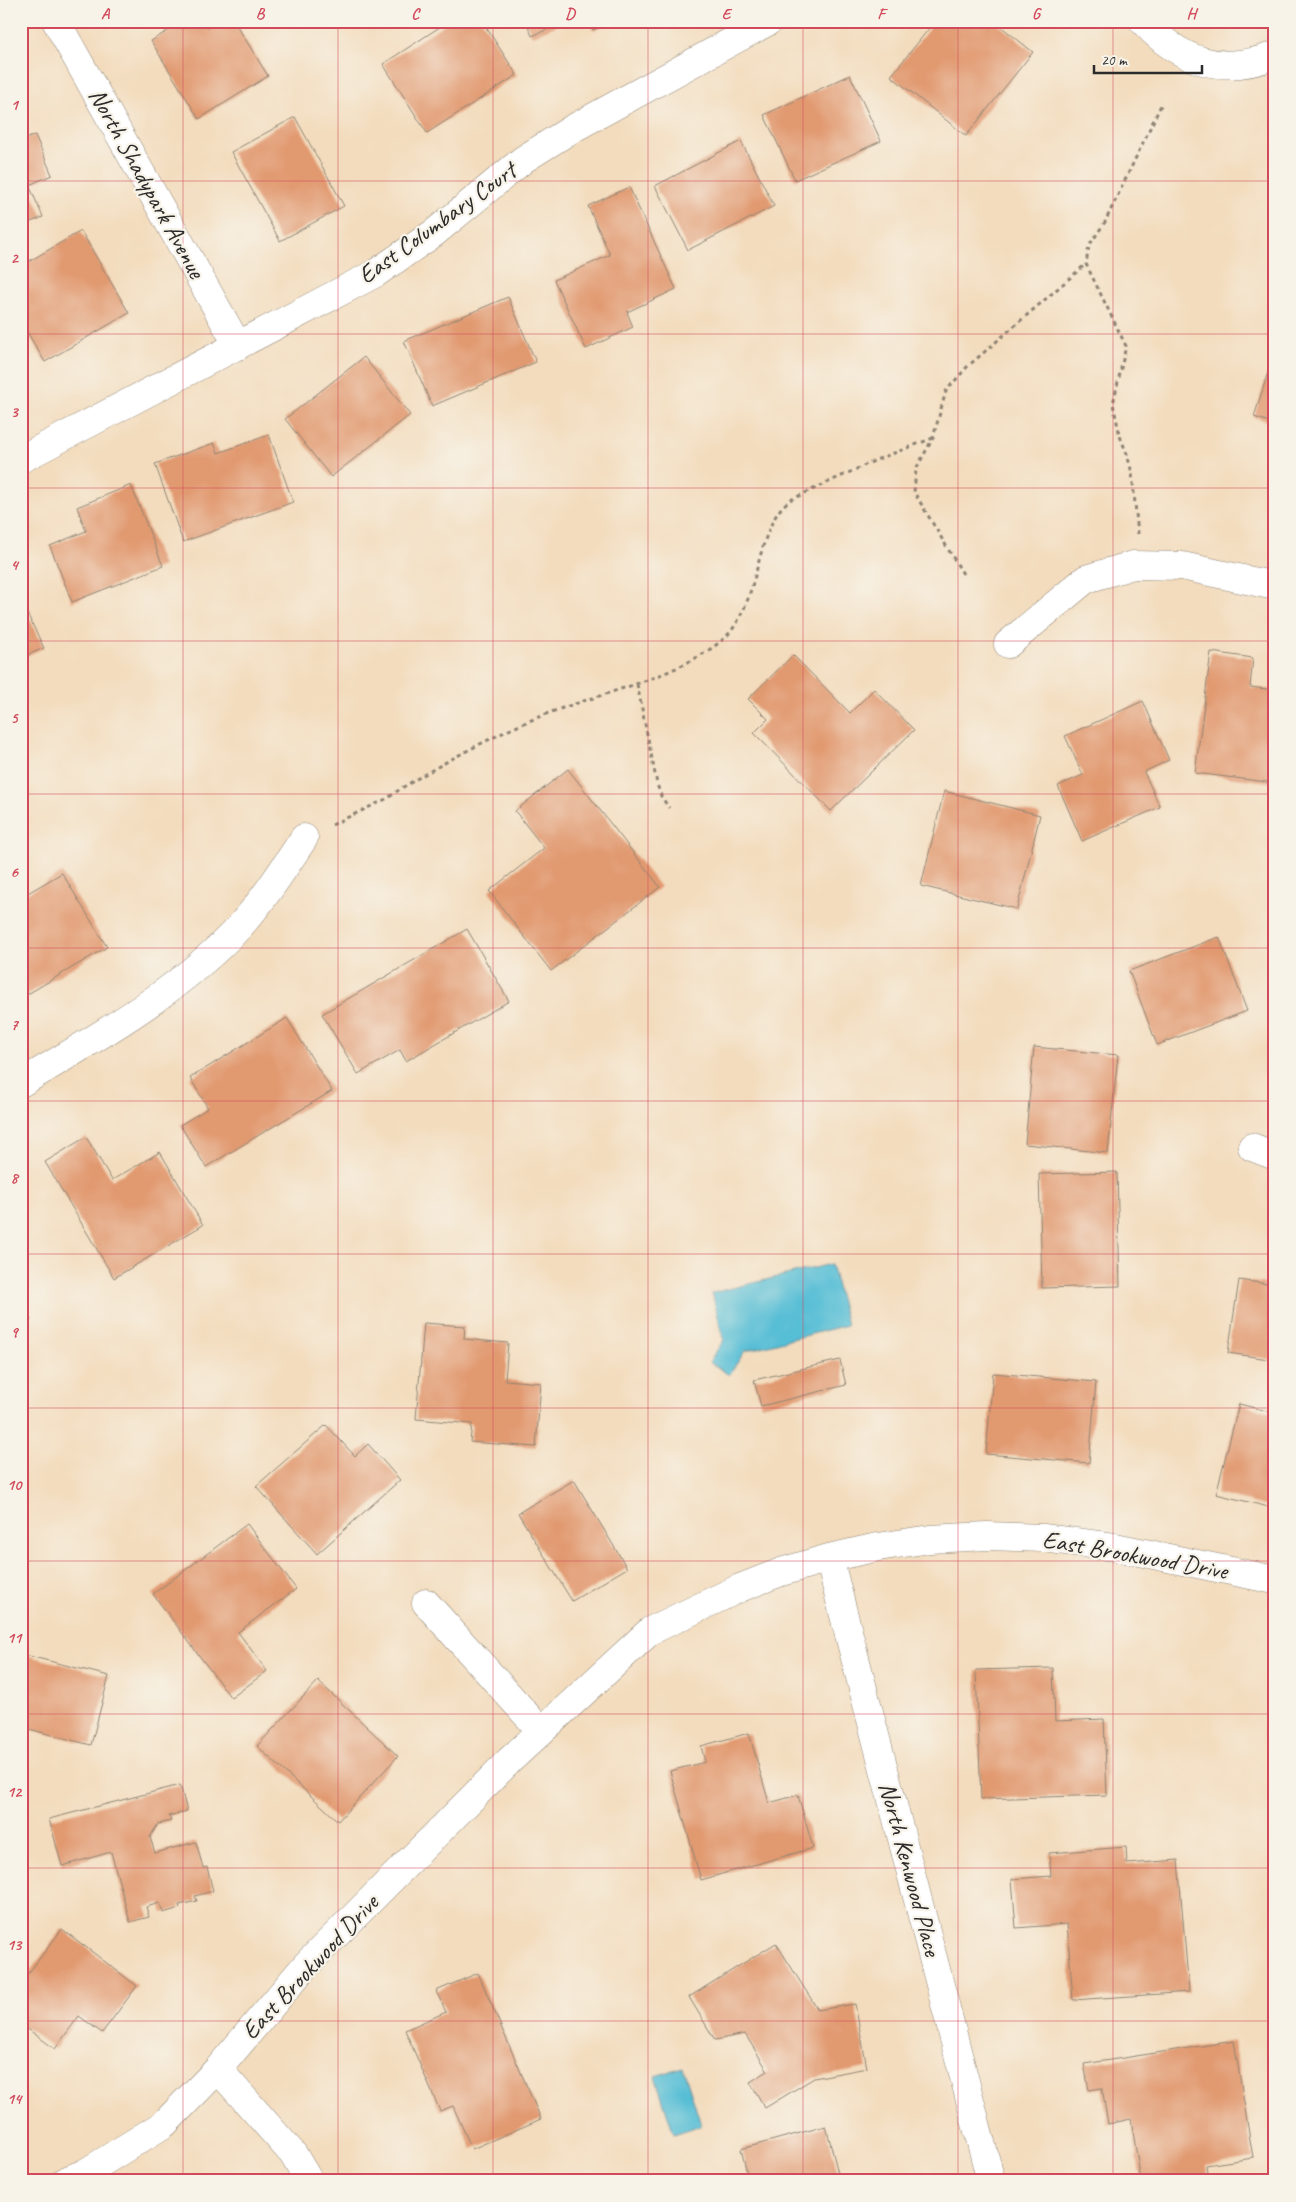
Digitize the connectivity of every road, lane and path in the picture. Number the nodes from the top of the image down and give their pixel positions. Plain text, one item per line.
1 (56, 21) edge
2 (769, 21) edge
3 (1143, 21) edge
4 (1275, 55) edge
5 (1162, 103) dead end
6 (1086, 264) junction
7 (238, 346) junction
8 (933, 438) junction
9 (21, 459) edge
10 (1138, 534) dead end
11 (963, 574) dead end
12 (1275, 586) edge
13 (1008, 644) dead end
14 (637, 684) junction
15 (669, 808) dead end
16 (304, 838) joint
17 (21, 1083) edge
18 (829, 1558) junction
19 (1275, 1580) edge
20 (426, 1603) dead end
21 (541, 1731) junction
22 (218, 2069) junction
23 (64, 2181) edge
24 (309, 2181) edge
25 (991, 2181) edge

1 - 7 street, North Shadypark Avenue
2 - 7 street, East Columbary Court
3 - 4 street
5 - 6 path
6 - 8 path
6 - 10 path
7 - 9 street, East Columbary Court
8 - 11 path
8 - 14 path
12 - 13 street
14 - 15 path
14 - 16 path
16 - 17 street
18 - 19 street, East Brookwood Drive
18 - 21 street, East Brookwood Drive
18 - 25 street, North Kenwood Place
20 - 21 street
21 - 22 street, East Brookwood Drive
22 - 23 street, East Brookwood Drive
22 - 24 street

